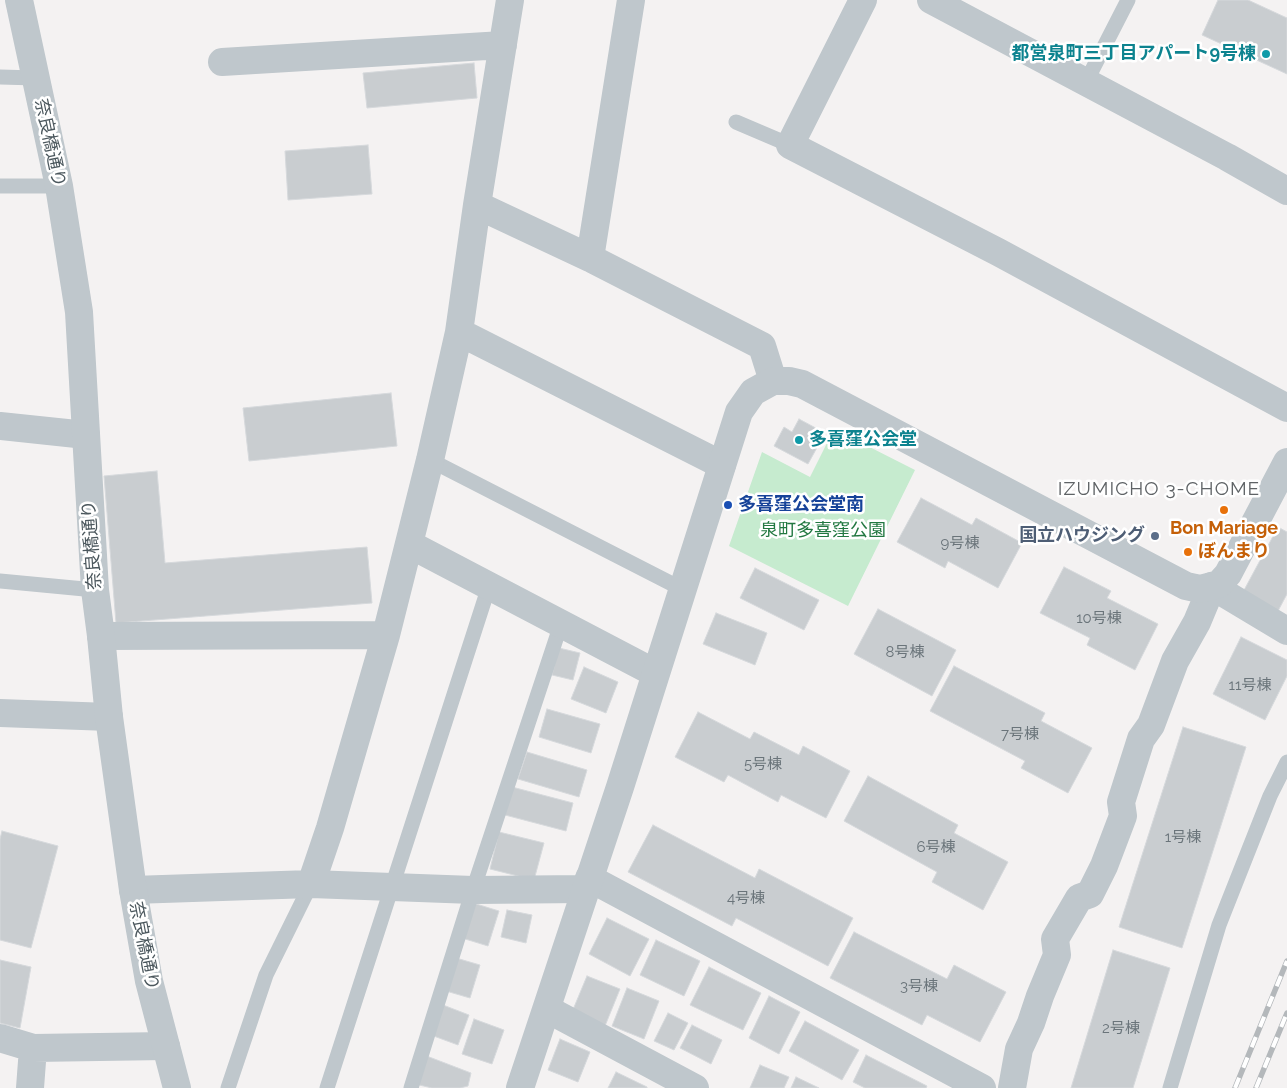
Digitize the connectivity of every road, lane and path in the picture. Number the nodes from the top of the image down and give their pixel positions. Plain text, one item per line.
1 (19, 0) edge
2 (510, 0) edge
3 (631, 0) edge
4 (863, 0) edge
5 (931, 0) edge
6 (1128, 0) edge
7 (503, 45) junction
8 (222, 62) dead end
9 (0, 77) edge
10 (36, 78) junction
11 (1086, 82) junction
12 (736, 122) dead end
13 (790, 145) junction
14 (0, 186) edge
15 (59, 186) junction
16 (1287, 191) edge
17 (477, 205) junction
18 (590, 258) junction
19 (459, 332) junction
20 (773, 382) junction
21 (1287, 408) edge
22 (0, 426) edge
23 (86, 435) junction
24 (430, 460) junction
25 (1287, 462) edge
26 (722, 465) junction
27 (409, 544) junction
28 (0, 581) edge
29 (489, 586) junction
30 (1212, 586) junction
31 (682, 589) junction
32 (95, 590) junction
33 (561, 624) junction
34 (1287, 631) edge
35 (386, 635) junction
36 (101, 636) junction
37 (656, 674) junction
38 (0, 713) edge
39 (109, 717) junction
40 (1287, 762) edge
41 (311, 884) junction
42 (587, 884) junction
43 (392, 888) junction
44 (134, 890) junction
45 (473, 890) junction
46 (547, 1009) junction
47 (0, 1038) edge
48 (166, 1046) junction
49 (33, 1048) junction
50 (30, 1088) edge
51 (178, 1088) edge
52 (228, 1088) edge
53 (327, 1088) edge
54 (411, 1088) edge
55 (520, 1088) edge
56 (695, 1088) edge
57 (982, 1088) edge
58 (1012, 1088) edge
59 (1170, 1088) edge

1 - 10 street, 奈良橋通り
2 - 7 street
3 - 18 street
4 - 13 street
5 - 11 street
6 - 11 lane
7 - 8 street
7 - 17 street
9 - 10 lane
10 - 15 street, 奈良橋通り
11 - 16 street
12 - 13 lane
13 - 21 street
14 - 15 lane
15 - 23 street, 奈良橋通り
17 - 18 street
17 - 19 street
18 - 20 street
19 - 24 street
19 - 26 street
20 - 26 street
20 - 30 street
22 - 23 street
23 - 32 street, 奈良橋通り
24 - 27 street
24 - 31 lane
25 - 30 street
26 - 31 street
27 - 29 street
27 - 35 street
28 - 32 lane
29 - 33 street
29 - 43 lane
30 - 34 street
30 - 58 street
31 - 37 street
32 - 36 street, 奈良橋通り
33 - 37 street
33 - 45 lane
35 - 36 street
35 - 41 street
36 - 39 street, 奈良橋通り
37 - 42 street
38 - 39 street
39 - 44 street, 奈良橋通り
40 - 59 lane
41 - 43 street
41 - 44 street
41 - 52 lane
42 - 45 street
42 - 46 street
42 - 57 street
43 - 45 street
43 - 53 lane
44 - 48 street, 奈良橋通り
45 - 54 lane
46 - 55 street
46 - 56 street
47 - 49 street
48 - 49 street
48 - 51 street, 奈良橋通り
49 - 50 street

